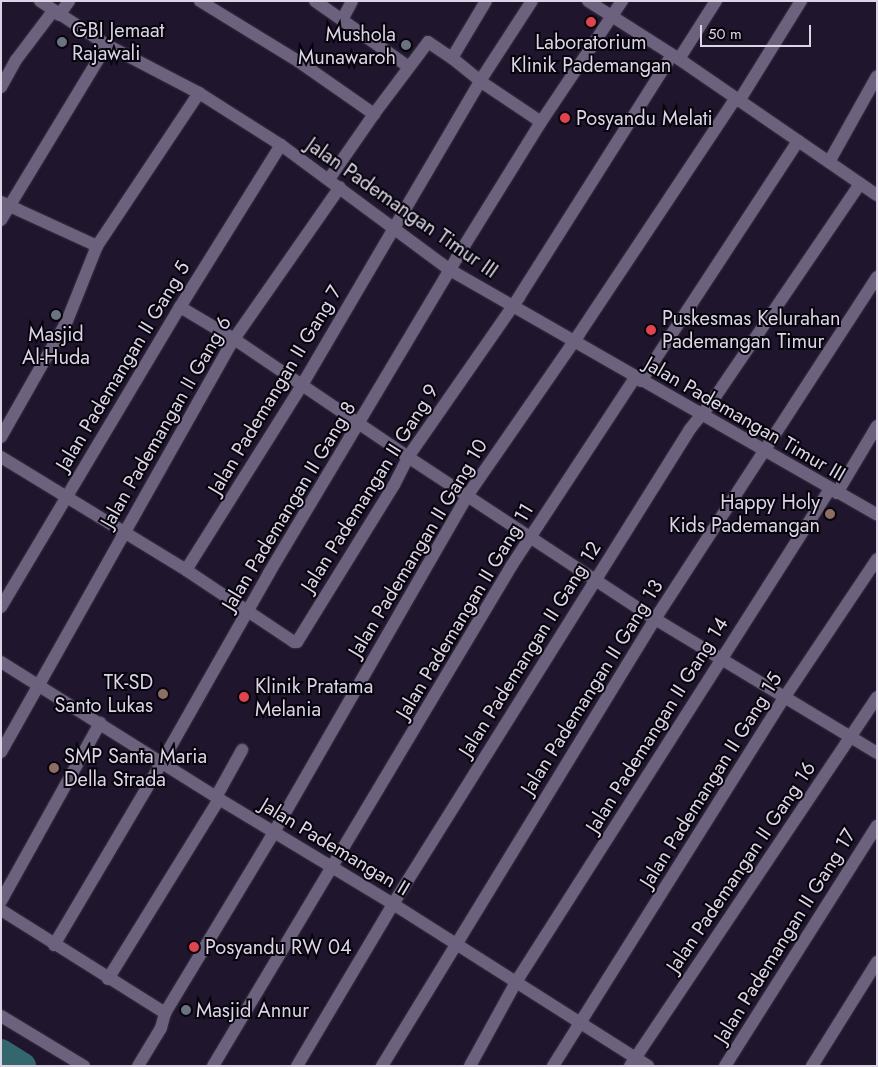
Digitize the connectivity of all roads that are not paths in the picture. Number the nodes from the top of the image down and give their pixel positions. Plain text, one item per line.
1 (40, 1) edge
2 (69, 1) edge
3 (200, 1) edge
4 (315, 1) edge
5 (352, 1) edge
6 (486, 1) edge
7 (532, 1) edge
8 (588, 1) edge
9 (622, 1) edge
10 (716, 1) edge
11 (802, 1) edge
12 (56, 13) junction
13 (611, 16) junction
14 (342, 20) junction
15 (108, 45) junction
16 (675, 57) junction
17 (452, 58) junction
18 (409, 67) junction
19 (877, 76) edge
20 (480, 82) junction
21 (1, 87) edge
22 (199, 93) junction
23 (737, 100) junction
24 (374, 114) junction
25 (541, 122) junction
26 (798, 142) junction
27 (281, 145) junction
28 (829, 162) junction
29 (329, 179) junction
30 (860, 184) junction
31 (340, 187) junction
32 (877, 195) edge
33 (6, 204) edge
34 (1, 220) edge
35 (394, 228) junction
36 (97, 246) junction
37 (450, 270) junction
38 (877, 277) edge
39 (180, 307) junction
40 (511, 307) junction
41 (234, 339) junction
42 (573, 343) junction
43 (638, 380) junction
44 (302, 385) junction
45 (702, 416) junction
46 (359, 423) junction
47 (877, 426) edge
48 (1, 437) edge
49 (764, 451) junction
50 (408, 457) junction
51 (3, 463) edge
52 (833, 491) junction
53 (467, 496) junction
54 (66, 498) junction
55 (877, 515) edge
56 (124, 533) junction
57 (530, 537) junction
58 (877, 559) edge
59 (186, 570) junction
60 (595, 579) junction
61 (1, 607) edge
62 (248, 610) junction
63 (656, 619) junction
64 (721, 660) junction
65 (1, 662) edge
66 (38, 685) junction
67 (877, 697) edge
68 (784, 698) junction
69 (100, 723) junction
70 (850, 738) junction
71 (242, 750) dead end
72 (1, 752) edge
73 (877, 753) edge
74 (162, 762) junction
75 (218, 798) junction
76 (877, 826) edge
77 (274, 831) junction
78 (333, 867) junction
79 (1, 901) edge
80 (393, 904) junction
81 (1, 910) edge
82 (455, 944) junction
83 (54, 945) junction
84 (877, 962) edge
85 (108, 979) junction
86 (516, 982) junction
87 (165, 1013) junction
88 (1, 1016) edge
89 (579, 1022) junction
90 (636, 1058) edge
91 (84, 1066) edge
92 (138, 1066) edge
93 (213, 1066) edge
94 (297, 1066) edge
95 (382, 1066) edge
96 (470, 1066) edge
97 (553, 1066) edge
98 (648, 1066) edge
99 (724, 1066) edge
100 (812, 1066) edge

1 - 12 street, Jalan Pademangan Timur III
2 - 12 street
3 - 24 street
4 - 14 street
5 - 14 street
6 - 17 street
7 - 20 street, Jalan Pademangan II Gang 7
8 - 13 street
9 - 13 street, Jalan Pademangan II Gang 8
10 - 16 street, Jalan Pademangan II Gang 9
11 - 23 street, Jalan Pademangan II Gang 10
12 - 15 street, Jalan Pademangan Timur III
12 - 21 street
13 - 16 street
13 - 25 street, Jalan Pademangan II Gang 8
14 - 18 street
15 - 22 street, Jalan Pademangan Timur III
15 - 33 street
16 - 23 street
16 - 40 street, Jalan Pademangan II Gang 9
17 - 18 street
17 - 20 street
18 - 24 street
19 - 28 street
20 - 25 street
20 - 35 street, Jalan Pademangan II Gang 7
22 - 27 street, Jalan Pademangan Timur III
22 - 36 street
23 - 26 street
23 - 42 street, Jalan Pademangan II Gang 10
24 - 29 street
25 - 37 street, Jalan Pademangan II Gang 8
26 - 28 street
26 - 43 street, Jalan Pademangan II Gang 11
27 - 29 street, Jalan Pademangan Timur III
27 - 39 street, Jalan Pademangan II Gang 5
28 - 30 street
29 - 31 street, Jalan Pademangan Timur III
30 - 32 street
30 - 45 street, Jalan Pademangan II Gang 12
31 - 35 street, Jalan Pademangan Timur III
31 - 41 street, Jalan Pademangan II Gang 6
33 - 34 street
33 - 36 street
35 - 37 street, Jalan Pademangan Timur III
35 - 44 street, Jalan Pademangan II Gang 7
36 - 48 street
37 - 40 street, Jalan Pademangan Timur III
37 - 46 street, Jalan Pademangan II Gang 8
38 - 49 street, Jalan Pademangan II Gang 13
39 - 41 street
39 - 54 street, Jalan Pademangan II Gang 5
40 - 42 street, Jalan Pademangan Timur III
40 - 50 street, Jalan Pademangan II Gang 9
41 - 44 street
41 - 56 street, Jalan Pademangan II Gang 6
42 - 43 street, Jalan Pademangan Timur III
42 - 53 street, Jalan Pademangan II Gang 10
43 - 45 street, Jalan Pademangan Timur III
43 - 57 street, Jalan Pademangan II Gang 11
44 - 46 street
44 - 59 street, Jalan Pademangan II Gang 7
45 - 49 street, Jalan Pademangan Timur III
45 - 60 street, Jalan Pademangan II Gang 12
46 - 50 street
46 - 62 street, Jalan Pademangan II Gang 8
47 - 52 street, Jalan Pademangan II Gang 14
49 - 52 street, Jalan Pademangan Timur III
49 - 63 street, Jalan Pademangan II Gang 13
50 - 53 street
50 - 62 street, Jalan Pademangan II Gang 9
51 - 54 street
52 - 55 street, Jalan Pademangan Timur III
52 - 64 street, Jalan Pademangan II Gang 14
53 - 57 street
53 - 77 street, Jalan Pademangan II Gang 10
54 - 56 street
54 - 61 street, Jalan Pademangan II Gang 5
56 - 59 street
56 - 66 street, Jalan Pademangan II Gang 6
57 - 60 street
57 - 78 street, Jalan Pademangan II Gang 11
58 - 68 street, Jalan Pademangan II Gang 15
59 - 62 street
60 - 63 street
60 - 80 street, Jalan Pademangan II Gang 12
62 - 74 street, Jalan Pademangan II Gang 8
63 - 64 street
63 - 82 street, Jalan Pademangan II Gang 13
64 - 68 street
64 - 86 street, Jalan Pademangan II Gang 14
65 - 66 street, Jalan Pademangan II
66 - 69 street, Jalan Pademangan II
66 - 72 street, Jalan Pademangan II Gang 6
67 - 70 street, Jalan Pademangan II Gang 16
68 - 70 street
68 - 89 street, Jalan Pademangan II Gang 15
69 - 74 street, Jalan Pademangan II
69 - 79 street
70 - 73 street
70 - 90 street, Jalan Pademangan II Gang 16
71 - 75 street
74 - 75 street, Jalan Pademangan II
74 - 83 street, Jalan Pademangan II Gang 8
75 - 77 street, Jalan Pademangan II
75 - 85 street
76 - 99 street, Jalan Pademangan II Gang 17
77 - 78 street, Jalan Pademangan II
77 - 87 street, Jalan Pademangan II Gang 10
78 - 80 street, Jalan Pademangan II
78 - 93 street, Jalan Pademangan II Gang 11
80 - 82 street, Jalan Pademangan II
80 - 94 street, Jalan Pademangan II Gang 12
81 - 83 street
82 - 86 street, Jalan Pademangan II
82 - 95 street, Jalan Pademangan II Gang 13
83 - 85 street
84 - 100 street
85 - 87 street
86 - 89 street, Jalan Pademangan II
86 - 96 street, Jalan Pademangan II Gang 14
87 - 92 street, Jalan Pademangan II Gang 10
88 - 91 street
89 - 90 street, Jalan Pademangan II
89 - 97 street, Jalan Pademangan II Gang 15
90 - 98 street, Jalan Pademangan II

